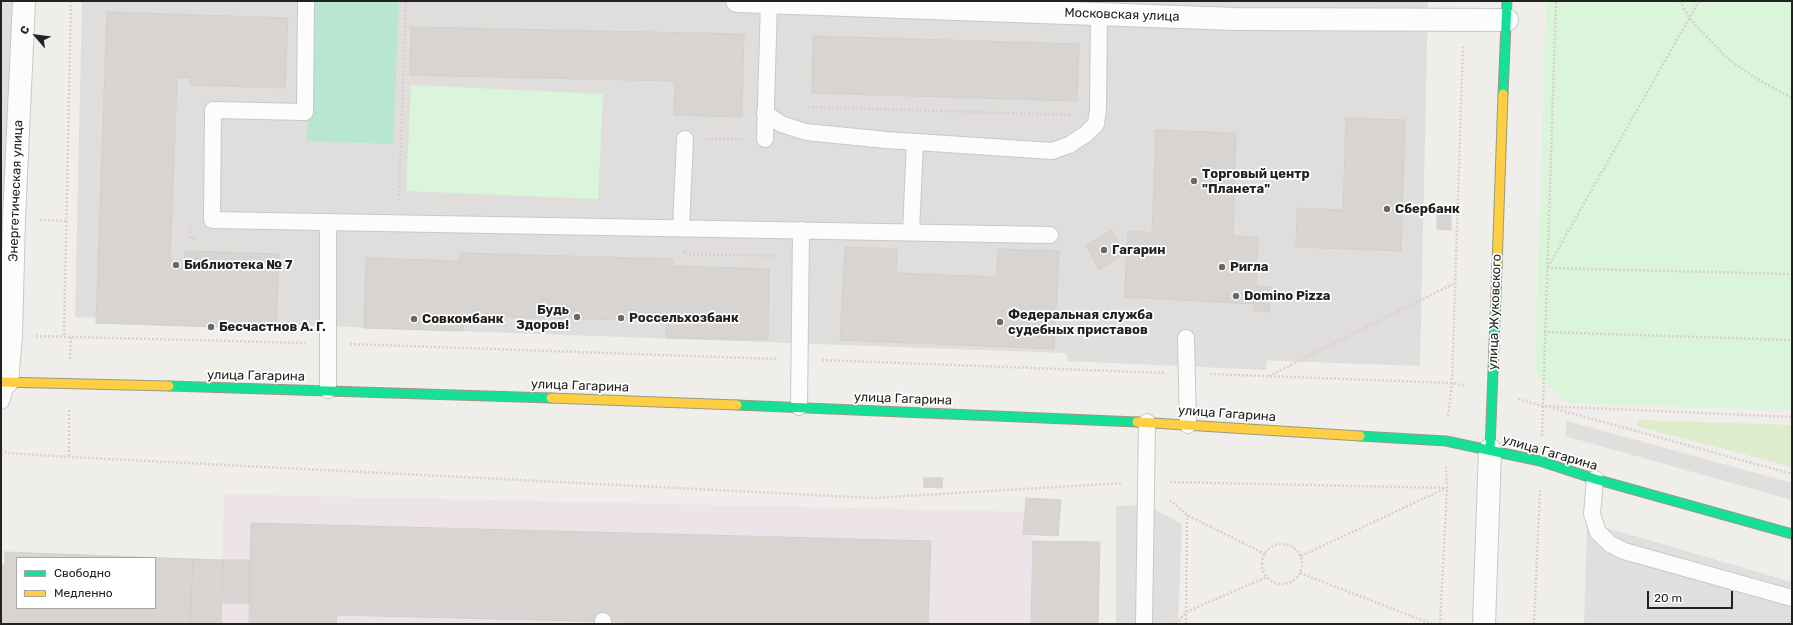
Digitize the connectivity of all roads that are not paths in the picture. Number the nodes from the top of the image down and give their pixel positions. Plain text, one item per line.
1 (24, 1) edge
2 (306, 1) edge
3 (737, 1) edge
4 (770, 2) junction
5 (813, 2) edge
6 (1507, 10) edge
7 (1099, 14) junction
8 (765, 113) junction
9 (685, 139) road end
10 (764, 139) road end
11 (915, 142) junction
12 (328, 222) junction
13 (681, 228) junction
14 (801, 230) junction
15 (911, 232) junction
16 (1050, 235) dead end
17 (1186, 338) dead end
18 (3, 388) edge
19 (328, 390) junction
20 (799, 407) junction
21 (1147, 422) junction
22 (1188, 425) junction
23 (1490, 450) junction
24 (1595, 479) junction
25 (1792, 534) edge
26 (1792, 598) edge
27 (1144, 624) edge
28 (1484, 624) edge

1 - 18 street, Энергетическая улица
2 - 12 lane
3 - 4 street, Московская улица
4 - 5 street, Московская улица
4 - 8 lane
5 - 7 street, Московская улица
6 - 7 street, Московская улица
6 - 23 main road, улица Жуковского
7 - 11 lane
8 - 10 lane
8 - 11 lane
9 - 13 lane
11 - 15 lane
12 - 13 lane
12 - 19 lane
13 - 14 lane
14 - 15 lane
14 - 20 lane
15 - 16 lane
17 - 22 lane
18 - 19 main road, улица Гагарина
19 - 20 main road, улица Гагарина
20 - 21 main road, улица Гагарина
21 - 22 main road, улица Гагарина
21 - 27 lane
22 - 23 main road, улица Гагарина
23 - 24 main road, улица Гагарина
23 - 28 street, улица Жуковского
24 - 25 main road, улица Гагарина
24 - 26 lane

